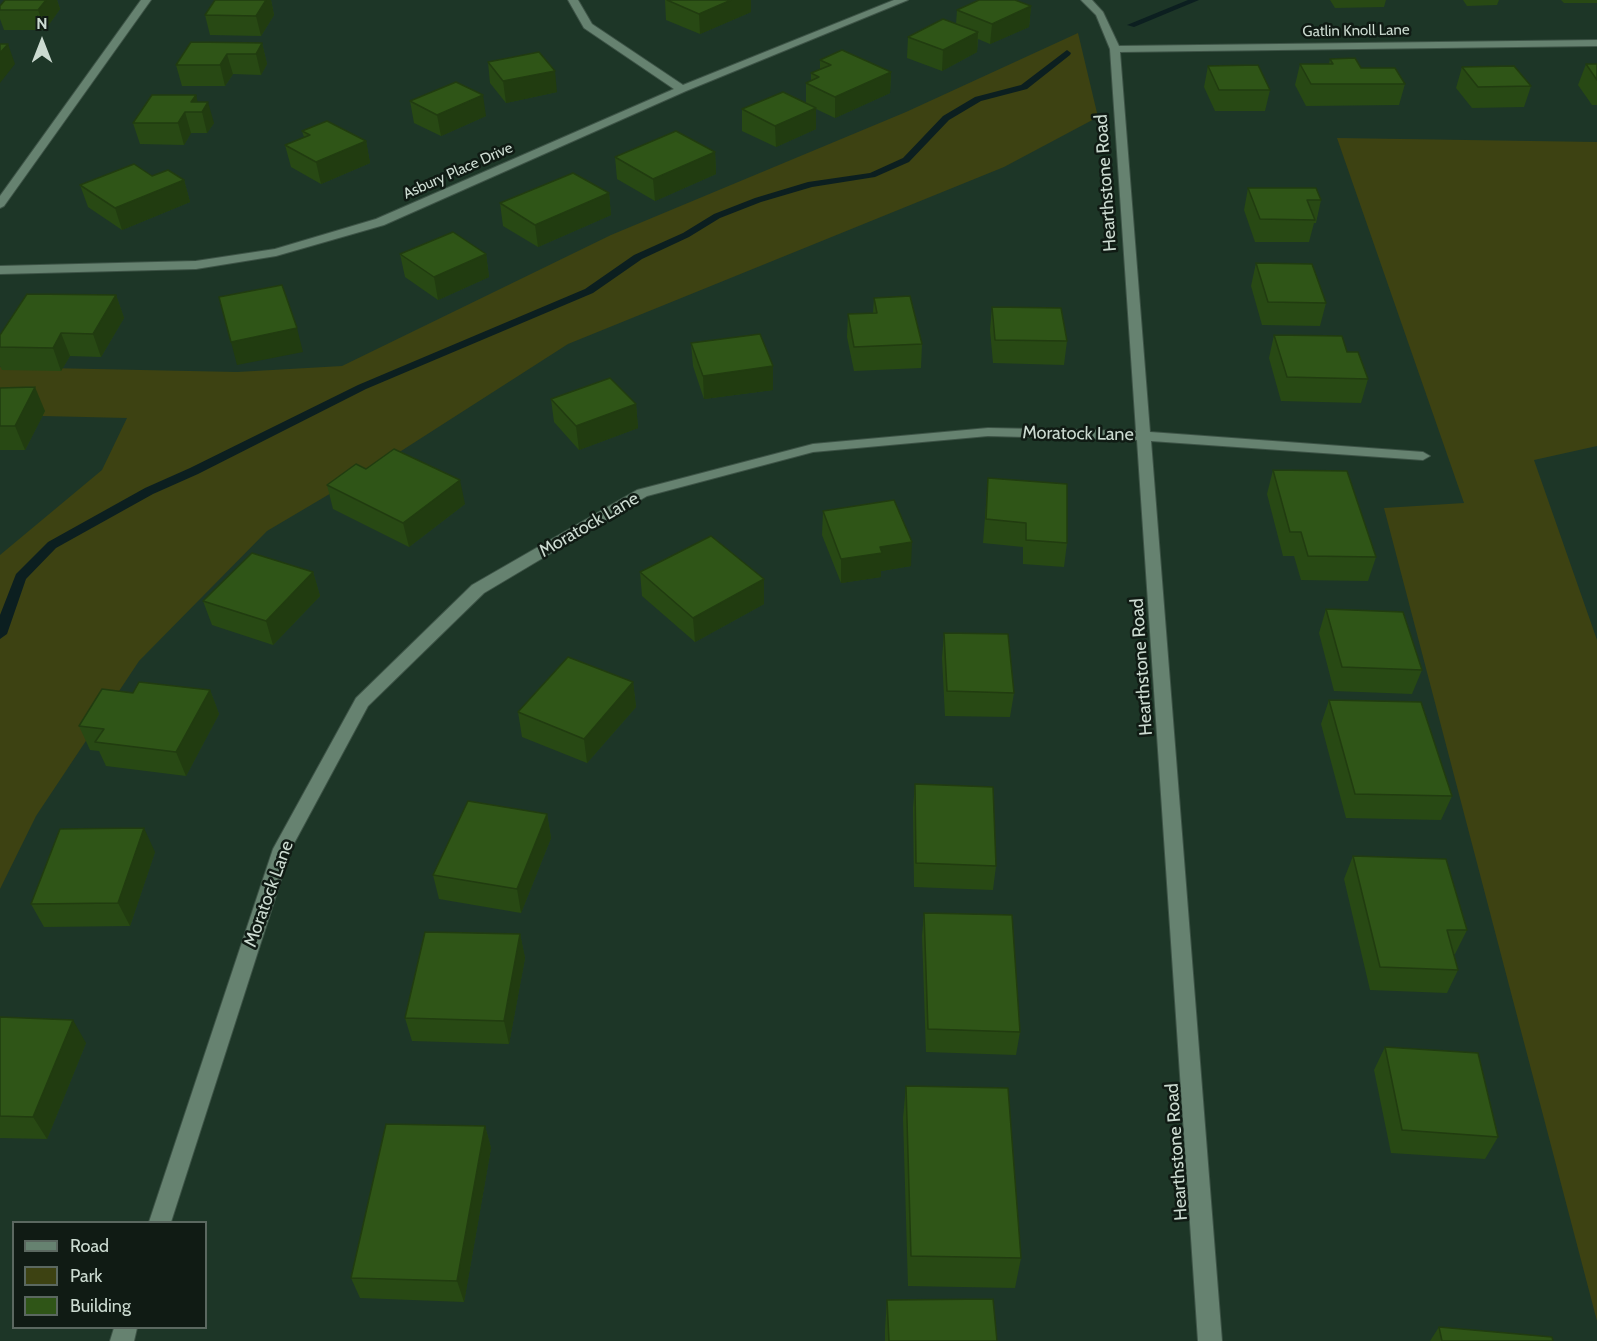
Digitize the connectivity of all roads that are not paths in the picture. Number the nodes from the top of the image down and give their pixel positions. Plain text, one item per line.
1 (146, 0) edge
2 (573, 0) edge
3 (903, 0) edge
4 (1086, 0) edge
5 (1597, 44) edge
6 (1115, 49) junction
7 (682, 89) junction
8 (0, 204) edge
9 (0, 270) edge
10 (1145, 436) junction
11 (1423, 456) dead end
12 (160, 1221) edge
13 (1210, 1341) edge

1 - 8 street
2 - 7 street
3 - 7 street, Asbury Place Drive
4 - 6 street, Hearthstone Road
5 - 6 street, Gatlin Knoll Lane
6 - 10 street, Hearthstone Road
7 - 9 street, Asbury Place Drive
10 - 11 street, Moratock Lane
10 - 12 street, Moratock Lane
10 - 13 street, Hearthstone Road

